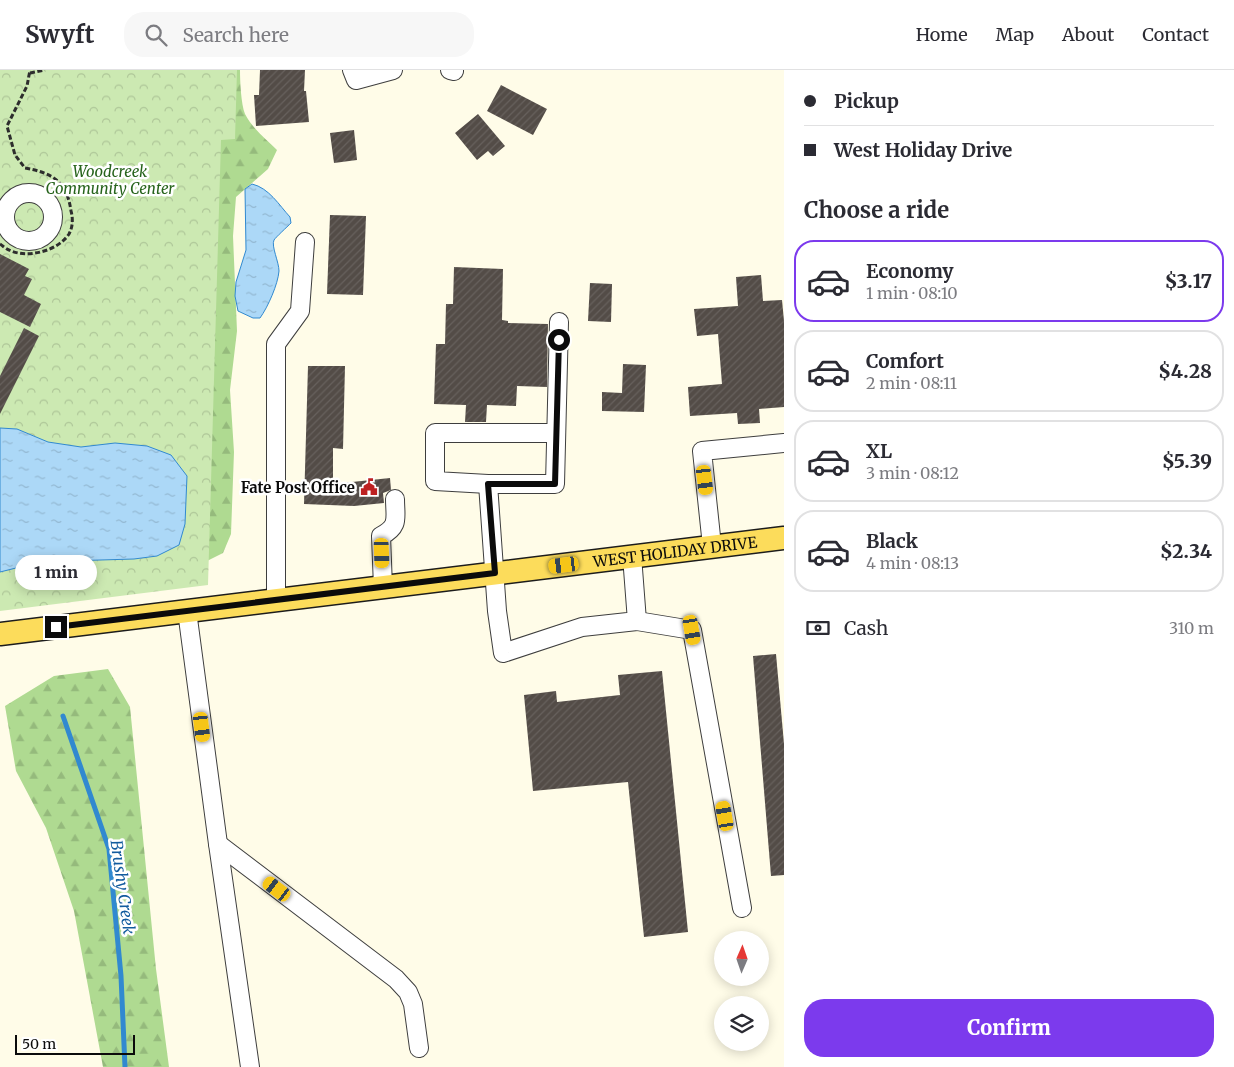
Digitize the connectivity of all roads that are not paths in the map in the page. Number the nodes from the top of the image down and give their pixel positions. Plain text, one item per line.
1 (352, 70) edge
2 (393, 70) edge
3 (305, 242) dead end
4 (559, 322) dead end
5 (556, 434) junction
6 (784, 443) edge
7 (488, 484) junction
8 (395, 499) dead end
9 (784, 538) edge
10 (712, 546) junction
11 (632, 556) junction
12 (495, 573) junction
13 (383, 587) junction
14 (276, 600) junction
15 (188, 611) junction
16 (637, 621) junction
17 (0, 634) edge
18 (218, 844) junction
19 (742, 908) dead end
20 (419, 1048) dead end
21 (250, 1067) edge

1 - 2 street
3 - 14 street
4 - 5 street
5 - 7 street
5 - 7 street
6 - 10 street
7 - 12 street
8 - 13 street
9 - 10 main road, WEST HOLIDAY DRIVE
10 - 11 main road, WEST HOLIDAY DRIVE
11 - 12 main road, WEST HOLIDAY DRIVE
11 - 16 street
12 - 13 main road, WEST HOLIDAY DRIVE
12 - 16 street
13 - 14 main road, WEST HOLIDAY DRIVE
14 - 15 main road, WEST HOLIDAY DRIVE
15 - 17 main road, WEST HOLIDAY DRIVE
15 - 18 street
16 - 19 street
18 - 20 street
18 - 21 street

